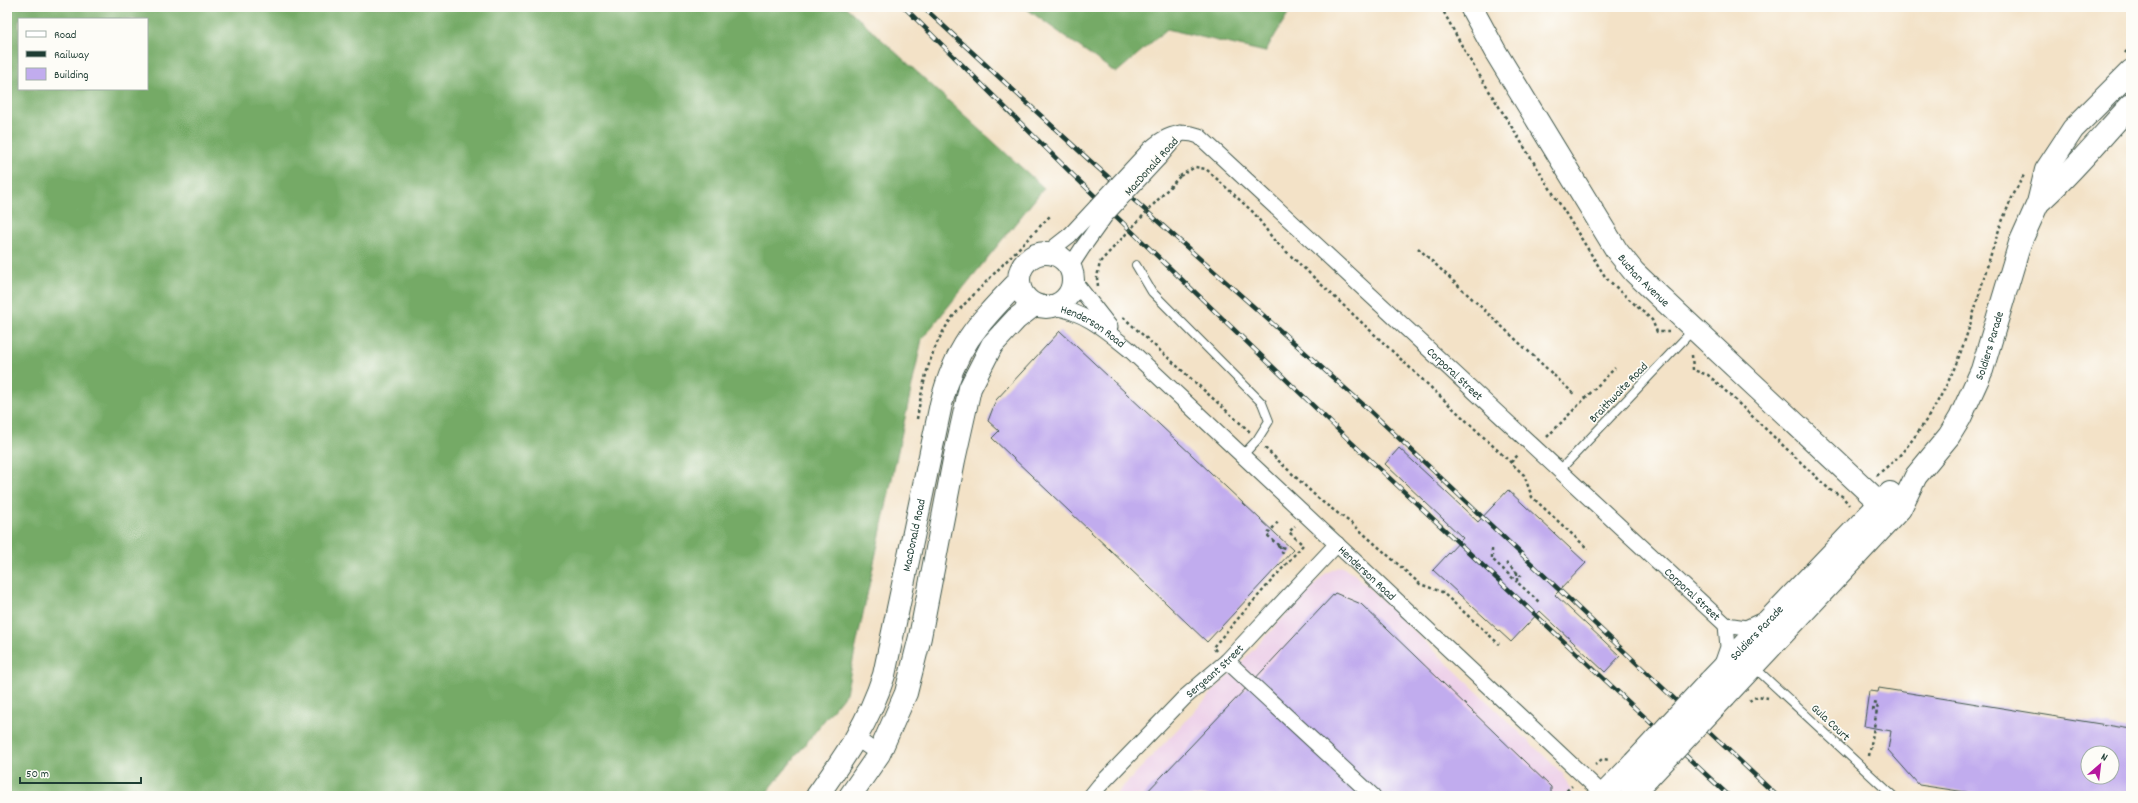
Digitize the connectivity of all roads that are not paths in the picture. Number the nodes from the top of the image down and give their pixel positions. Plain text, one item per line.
1 (1471, 7) edge
2 (2131, 71) edge
3 (2131, 105) edge
4 (1180, 133) joint
5 (1155, 154) junction
6 (2038, 203) junction
7 (1047, 253) junction
8 (1136, 265) dead end
9 (1072, 274) junction
10 (1019, 280) junction
11 (1044, 306) junction
12 (1694, 328) junction
13 (1130, 350) junction
14 (1242, 456) junction
15 (1559, 471) junction
16 (1916, 476) junction
17 (1879, 502) junction
18 (1336, 544) junction
19 (1771, 617) junction
20 (1726, 625) junction
21 (1227, 661) junction
22 (1753, 666) junction
23 (1718, 682) junction
24 (857, 739) junction
25 (879, 754) junction
26 (1641, 770) junction
27 (1603, 795) edge
28 (817, 796) edge
29 (850, 796) edge
30 (1091, 796) edge
31 (1374, 796) edge
32 (1631, 796) edge
33 (1893, 796) edge

1 - 12 street, Buchan Avenue
2 - 6 street, Soldiers Parade
3 - 6 street, Soldiers Parade
4 - 5 street, MacDonald Road
4 - 15 street, Corporal Street
5 - 7 street, MacDonald Road, bridge
5 - 9 street, MacDonald Road, bridge
6 - 16 street, Soldiers Parade
7 - 9 street
7 - 10 street
8 - 14 lane
9 - 11 street
9 - 13 street, Henderson Road
10 - 11 street
10 - 24 street, MacDonald Road
11 - 13 street, Henderson Road
11 - 25 street, MacDonald Road
12 - 15 lane, Braithwaite Road
12 - 17 street, Buchan Avenue
13 - 14 street, Henderson Road
14 - 18 street, Henderson Road
15 - 20 street, Corporal Street
16 - 17 street, Soldiers Parade
16 - 22 street, Soldiers Parade
17 - 19 street, Soldiers Parade
18 - 21 street, Sergeant Street
18 - 27 street, Henderson Road
19 - 20 street, Corporal Street
19 - 23 street, Soldiers Parade
20 - 23 street, Corporal Street
21 - 30 street, Sergeant Street
21 - 31 street
22 - 23 street, Soldiers Parade
22 - 33 lane, Gula Court
23 - 26 street, Soldiers Parade, bridge
24 - 25 street
24 - 28 street, MacDonald Road
25 - 29 street, MacDonald Road
26 - 27 street, Soldiers Parade
26 - 32 street, Soldiers Parade

